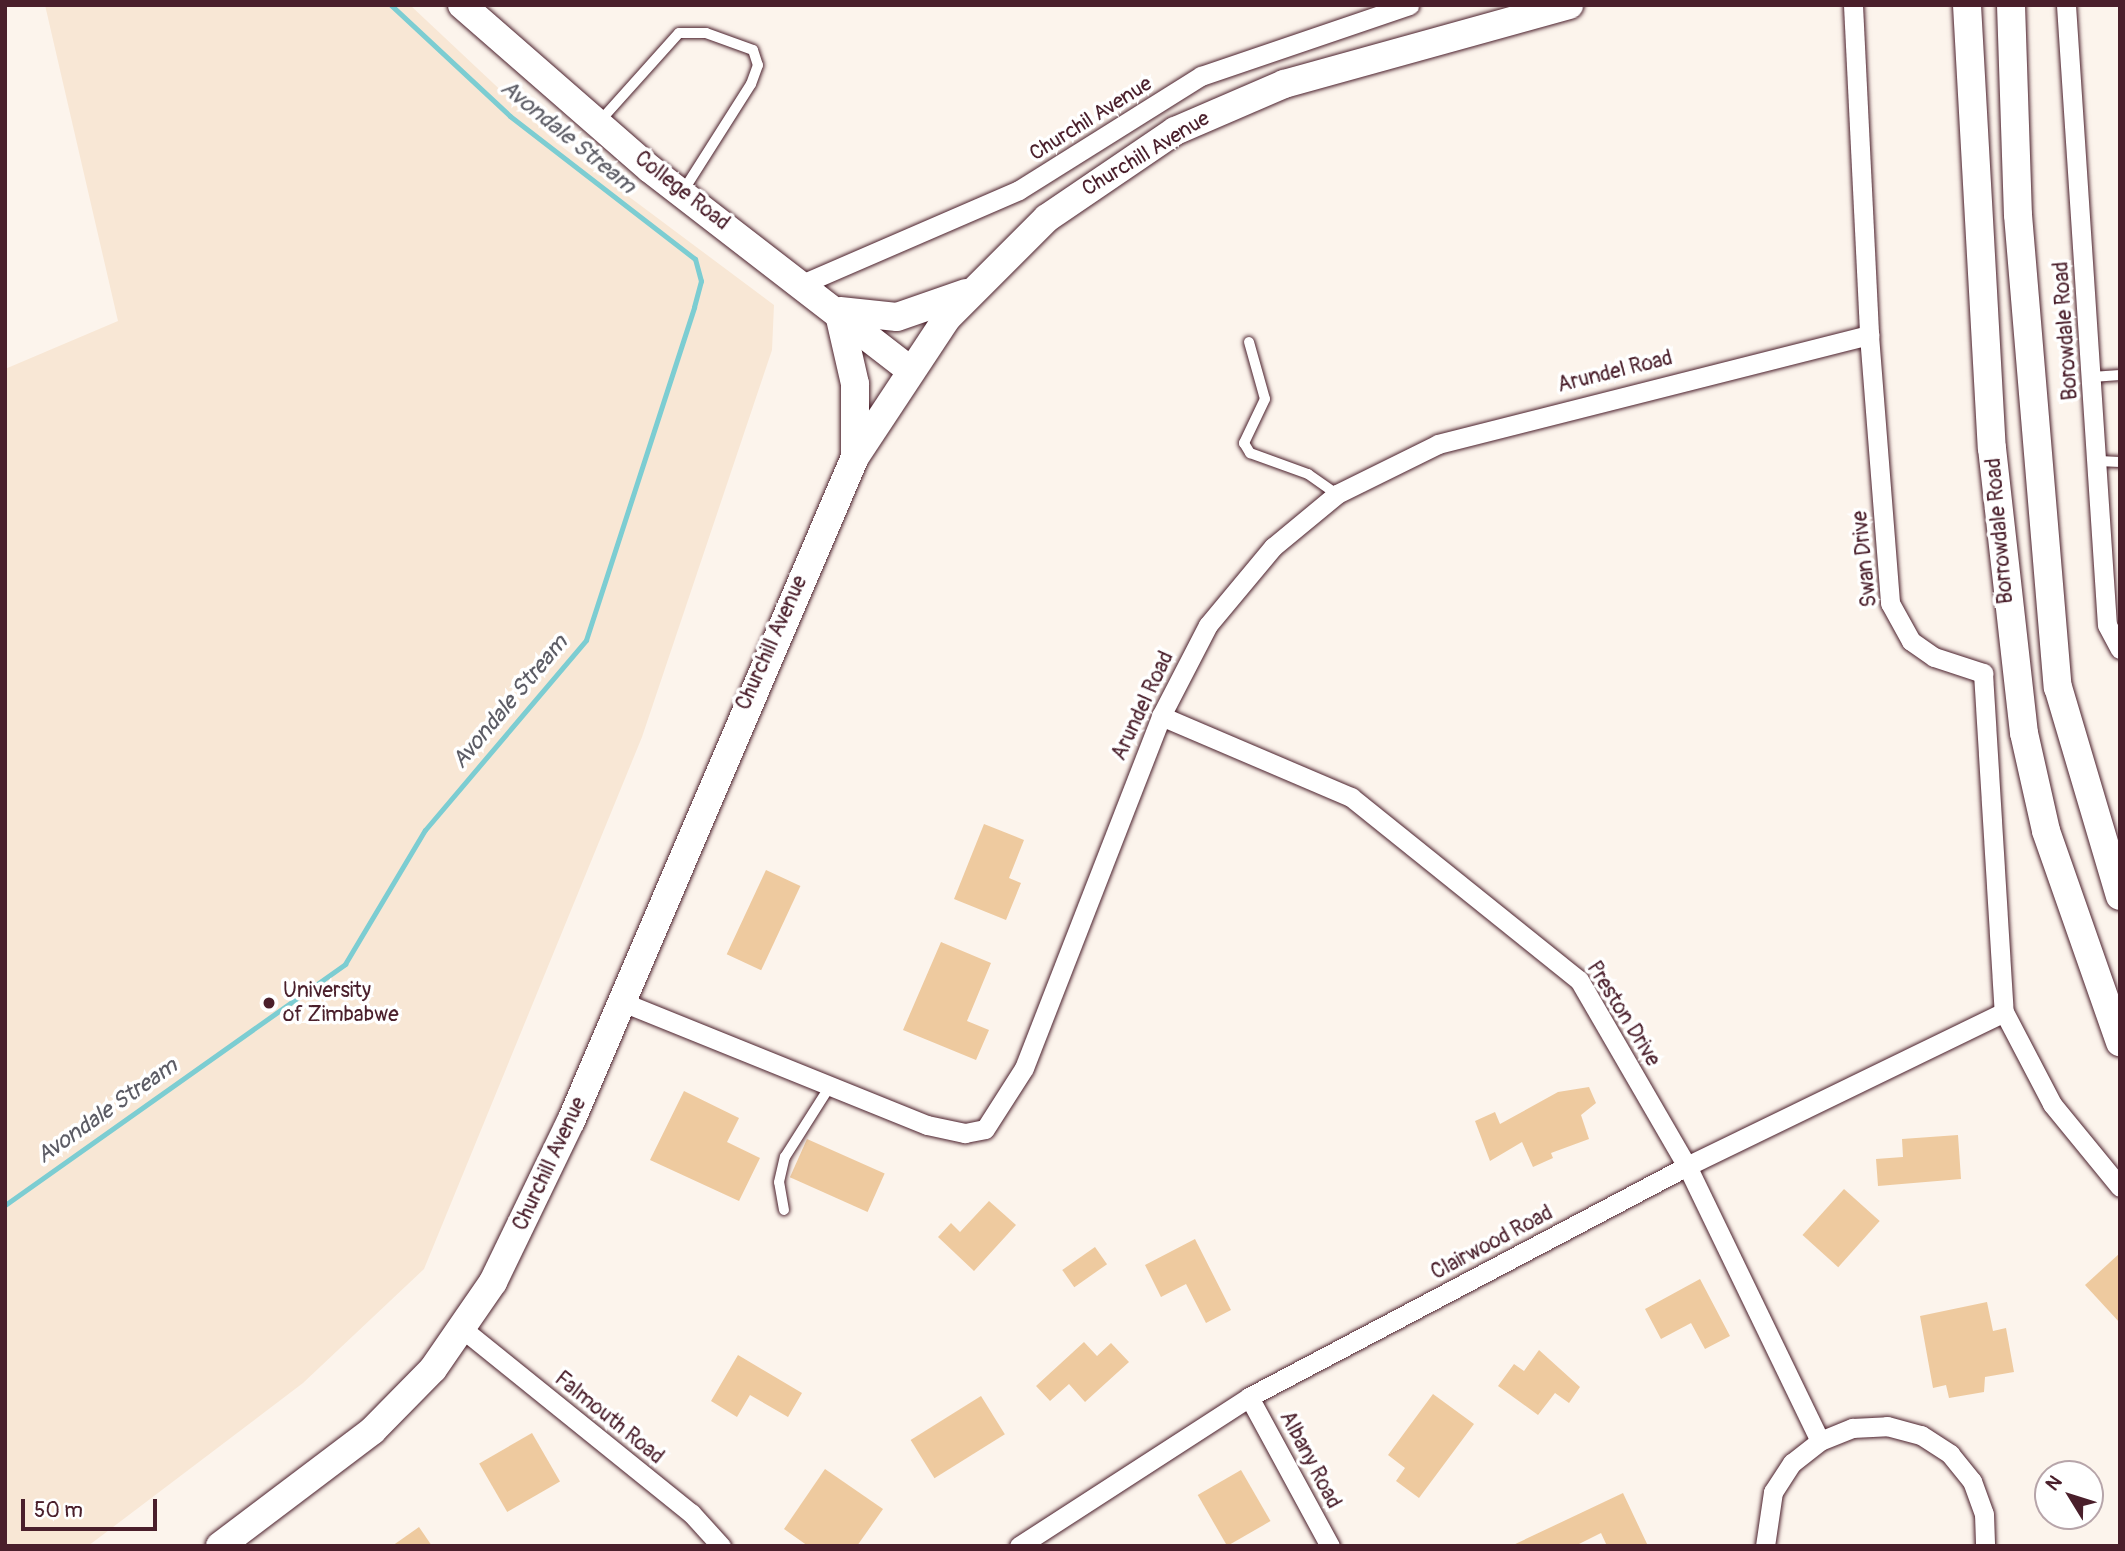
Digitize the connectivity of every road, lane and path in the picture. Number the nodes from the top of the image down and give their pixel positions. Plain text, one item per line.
1 (462, 5) edge
2 (1409, 5) edge
3 (1568, 5) edge
4 (1853, 5) edge
5 (1967, 5) edge
6 (2011, 5) edge
7 (2066, 5) edge
8 (598, 124) junction
9 (682, 193) junction
10 (802, 284) junction
11 (975, 290) junction
12 (836, 312) junction
13 (1868, 335) junction
14 (1249, 342) dead end
15 (909, 369) junction
16 (2120, 375) edge
17 (2092, 377) junction
18 (855, 457) junction
19 (2099, 461) junction
20 (2120, 462) edge
21 (1336, 495) junction
22 (2120, 649) edge
23 (1161, 716) junction
24 (2120, 896) edge
25 (620, 1001) junction
26 (2004, 1012) junction
27 (2120, 1042) edge
28 (831, 1085) junction
29 (1686, 1166) junction
30 (2120, 1186) edge
31 (784, 1210) dead end
32 (464, 1330) junction
33 (1249, 1397) junction
34 (1820, 1441) junction
35 (219, 1546) edge
36 (721, 1546) edge
37 (1020, 1546) edge
38 (1330, 1546) edge
39 (1765, 1546) edge
40 (1985, 1546) edge

1 - 8 main road, College Road
2 - 10 street, Churchil Avenue
3 - 11 main road, Churchill Avenue
4 - 13 street, Swan Drive
5 - 27 main road, Borrowdale Road
6 - 24 main road, Borrowdale Road
7 - 17 street, Borowdale Road
8 - 9 main road, College Road
8 - 9 lane
9 - 10 main road, College Road
10 - 12 main road, College Road
11 - 12 main road
11 - 15 main road, Churchill Avenue
12 - 15 main road, College Road
12 - 18 main road
13 - 21 street, Arundel Road
13 - 26 street, Swan Drive
14 - 21 lane
15 - 18 main road, Churchill Avenue
16 - 17 lane
17 - 19 street, Borowdale Road
18 - 25 main road, Churchill Avenue
19 - 20 lane
19 - 22 street, Borowdale Road
21 - 23 street, Arundel Road
23 - 28 street, Arundel Road
23 - 29 street, Preston Drive
25 - 28 street, Arundel Road
25 - 32 main road, Churchill Avenue
26 - 29 street, Clairwood Road
26 - 30 street, Swan Drive
28 - 31 lane
29 - 33 street, Clairwood Road
29 - 34 street, Preston Drive
32 - 35 main road, Churchill Avenue
32 - 36 street, Falmouth Road
33 - 37 street, Clairwood Road
33 - 38 street, Albany Road
34 - 39 street
34 - 40 street

